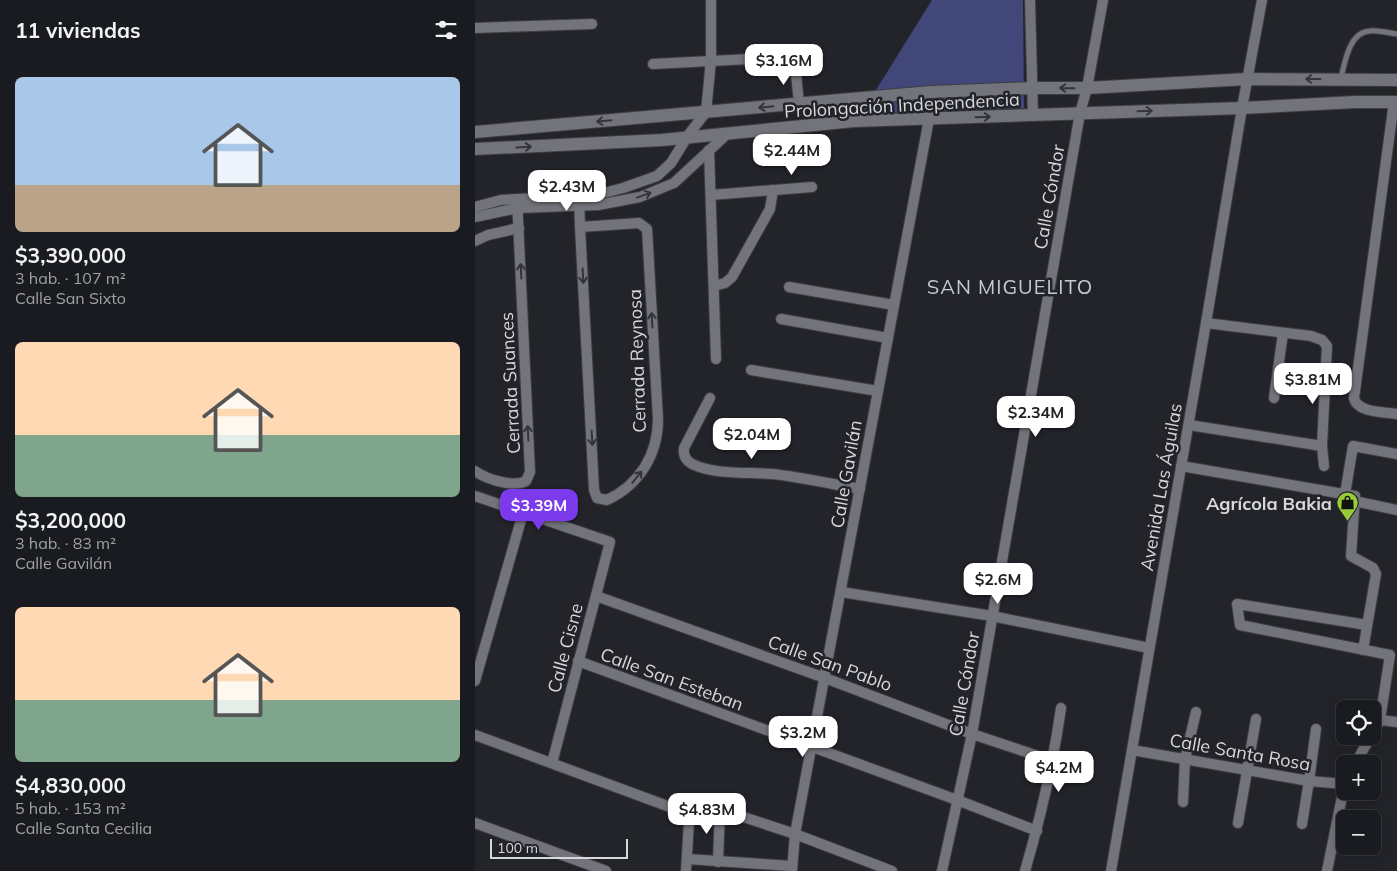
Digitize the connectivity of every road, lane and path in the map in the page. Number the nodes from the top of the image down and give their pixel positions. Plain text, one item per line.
1 (711, 0) edge
2 (1031, 0) edge
3 (1103, 0) edge
4 (1261, 0) edge
5 (592, 24) dead end
6 (475, 28) edge
7 (1397, 34) edge
8 (711, 60) junction
9 (653, 64) dead end
10 (1247, 79) junction
11 (1340, 79) junction
12 (1397, 80) edge
13 (1032, 88) junction
14 (1087, 88) junction
15 (1395, 102) edge
16 (799, 103) junction
17 (1241, 108) junction
18 (706, 112) junction
19 (1080, 113) junction
20 (1033, 115) junction
21 (929, 118) junction
22 (475, 132) edge
23 (727, 134) junction
24 (686, 138) junction
25 (475, 150) edge
26 (709, 150) junction
27 (812, 187) dead end
28 (773, 190) junction
29 (711, 195) junction
30 (579, 201) junction
31 (517, 204) junction
32 (475, 207) edge
33 (475, 216) edge
34 (580, 227) junction
35 (519, 228) junction
36 (475, 241) edge
37 (714, 286) junction
38 (789, 287) dead end
39 (894, 305) junction
40 (781, 319) dead end
41 (1207, 323) junction
42 (1283, 333) junction
43 (888, 338) junction
44 (717, 359) dead end
45 (751, 370) dead end
46 (878, 391) junction
47 (710, 398) dead end
48 (1274, 398) dead end
49 (1397, 414) edge
50 (1189, 426) junction
51 (1323, 446) junction
52 (1397, 454) edge
53 (1181, 466) junction
54 (1324, 466) dead end
55 (475, 471) edge
56 (860, 489) junction
57 (1345, 494) junction
58 (475, 496) edge
59 (1354, 502) junction
60 (1397, 510) edge
61 (523, 512) junction
62 (841, 592) junction
63 (596, 596) junction
64 (992, 616) junction
65 (1367, 625) junction
66 (1149, 648) junction
67 (1363, 650) junction
68 (578, 661) junction
69 (825, 678) junction
70 (475, 681) edge
71 (1061, 708) dead end
72 (1196, 712) dead end
73 (1256, 719) dead end
74 (1381, 720) joint
75 (1397, 722) edge
76 (1316, 729) dead end
77 (475, 734) edge
78 (972, 734) junction
79 (812, 748) junction
80 (1132, 750) junction
81 (1185, 759) junction
82 (1053, 761) junction
83 (552, 763) junction
84 (1247, 771) junction
85 (1309, 781) junction
86 (1336, 783) edge
87 (957, 800) junction
88 (1341, 800) edge
89 (1183, 802) dead end
90 (690, 805) junction
91 (720, 809) junction
92 (1238, 822) dead end
93 (475, 823) edge
94 (1302, 824) dead end
95 (1037, 831) junction
96 (795, 834) junction
97 (687, 859) junction
98 (718, 862) junction
99 (792, 869) edge
100 (605, 871) edge
101 (686, 871) edge
102 (892, 871) edge
103 (942, 871) edge
104 (1025, 871) edge
105 (1111, 871) edge
106 (1327, 871) edge

1 - 8 street
2 - 13 street
3 - 14 street, Calle Cóndor
4 - 10 street, Avenida Las Águilas
5 - 6 street
7 - 11 lane
8 - 9 street
8 - 16 street
8 - 18 street
11 -> 10 street, Prolongación Independencia
10 - 14 street, Prolongación Independencia
10 - 17 street, Avenida Las Águilas
11 - 12 street, Prolongación Independencia
14 -> 13 street, Prolongación Independencia
13 - 16 street, Prolongación Independencia
13 - 20 street
14 - 19 street, Calle Cóndor
15 - 17 street, Prolongación Independencia
15 - 49 street
16 -> 18 street, Prolongación Independencia
19 -> 17 street, Prolongación Independencia
17 - 41 street, Avenida Las Águilas
18 -> 22 street, Prolongación Independencia
18 - 24 street
19 - 20 street, Prolongación Independencia
19 - 64 street, Calle Cóndor
21 -> 20 street, Prolongación Independencia
21 - 23 street, Prolongación Independencia
21 - 39 street, Calle Gavilán
23 - 24 street, Prolongación Independencia
23 - 26 street
25 -> 24 street, Prolongación Independencia
24 - 30 street
26 - 29 street
30 -> 26 street
27 - 28 street
28 - 29 street
28 - 37 street
29 - 37 street
30 - 31 street
30 - 34 street, Cerrada Reynosa
31 - 32 street
31 - 33 street
31 - 35 street, Cerrada Suances
34 -> 34 street, Cerrada Reynosa
35 - 36 street
55 -> 35 street, Cerrada Suances
37 - 44 street
38 - 39 street
39 - 43 street, Calle Gavilán
40 - 43 street
41 - 42 street
41 - 50 street, Avenida Las Águilas
42 - 48 street
42 - 51 street
43 - 46 street, Calle Gavilán
45 - 46 street
46 - 56 street, Calle Gavilán
47 - 56 street
50 - 51 street
50 - 53 street, Avenida Las Águilas
51 - 54 street
52 - 57 street
53 - 57 street
53 - 66 street, Avenida Las Águilas
56 - 62 street, Calle Gavilán
57 - 59 street
58 - 61 street
59 - 60 street
59 - 65 street
61 - 63 street, Calle Cisne
61 - 70 street
62 - 64 street
62 - 69 street, Calle Gavilán
63 - 68 street, Calle Cisne
63 - 69 street, Calle San Pablo
64 - 66 street
64 - 78 street, Calle Cóndor
65 - 67 street
65 - 67 street
66 - 80 street, Avenida Las Águilas
67 - 74 street
68 - 79 street, Calle San Esteban
68 - 83 street, Calle Cisne
69 - 78 street, Calle San Pablo
69 - 79 street, Calle Gavilán
71 - 82 street
72 - 81 street
73 - 84 street
74 - 75 street
76 - 85 street
77 - 83 street
78 - 82 street, Calle San Pablo
78 - 87 street, Calle Cóndor
79 - 87 street, Calle San Esteban
79 - 96 street, Calle Gavilán
80 - 81 street, Calle Santa Rosa
80 - 105 street, Avenida Las Águilas
81 - 84 street, Calle Santa Rosa
81 - 89 street
82 - 95 street
83 - 90 street
84 - 85 street, Calle Santa Rosa
84 - 92 street
85 - 86 street, Calle Santa Rosa
85 - 94 street
87 - 95 street, Calle San Esteban
87 - 103 street, Calle Cóndor
88 - 106 street
90 - 91 street
90 - 97 street
91 - 96 street
91 - 98 street
93 - 100 street
95 - 104 street
96 - 99 street, Calle Gavilán
96 - 102 street
97 - 98 street
97 - 101 street
98 - 99 street

